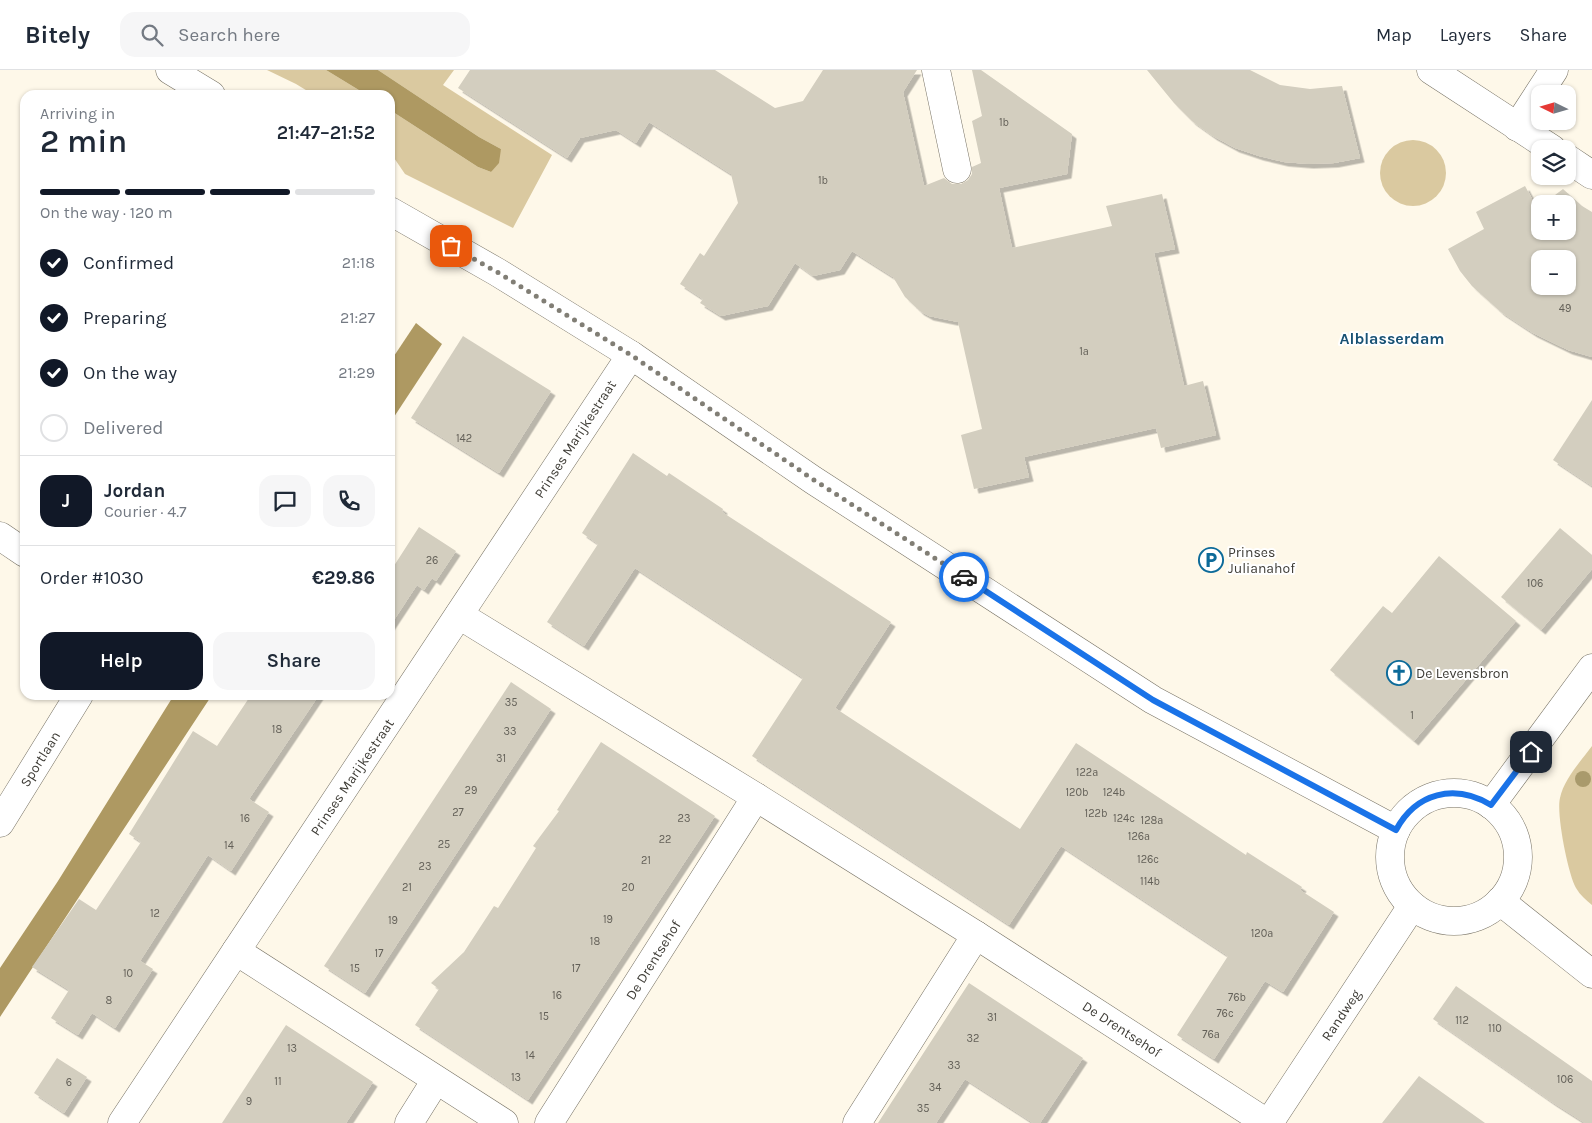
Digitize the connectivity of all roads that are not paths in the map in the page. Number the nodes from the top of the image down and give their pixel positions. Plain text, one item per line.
1 (170, 70) edge
2 (936, 70) edge
3 (1432, 70) edge
4 (1554, 70) edge
5 (203, 90) edge
6 (1517, 127) junction
7 (1538, 140) edge
8 (1576, 164) edge
9 (958, 169) dead end
10 (1592, 174) edge
11 (395, 214) edge
12 (631, 355) junction
13 (0, 536) edge
14 (20, 550) edge
15 (459, 615) junction
16 (1592, 668) edge
17 (76, 700) edge
18 (756, 797) junction
19 (1491, 805) junction
20 (0, 823) edge
21 (1396, 830) junction
22 (1500, 901) junction
23 (1412, 906) junction
24 (976, 936) junction
25 (236, 951) junction
26 (1592, 974) edge
27 (436, 1080) junction
28 (122, 1123) edge
29 (410, 1123) edge
30 (504, 1123) edge
31 (549, 1123) edge
32 (857, 1123) edge
33 (1268, 1123) edge

1 - 5 street
2 - 9 street
3 - 6 street
4 - 6 street
6 - 7 street
8 - 10 street
11 - 12 street
12 - 15 street, Prinses Marijkestraat
12 - 21 street
13 - 14 street
15 - 18 street, De Drentsehof
15 - 25 street, Prinses Marijkestraat
16 - 19 street
17 - 20 street, Sportlaan
18 - 24 street, De Drentsehof
18 - 31 street, De Drentsehof
19 - 21 street
19 - 22 street
21 - 23 street
22 - 23 street
22 - 26 street
23 - 33 street, Randweg
24 - 32 street
24 - 33 street, De Drentsehof
25 - 27 street
25 - 28 street, Prinses Marijkestraat
27 - 29 street
27 - 30 street

